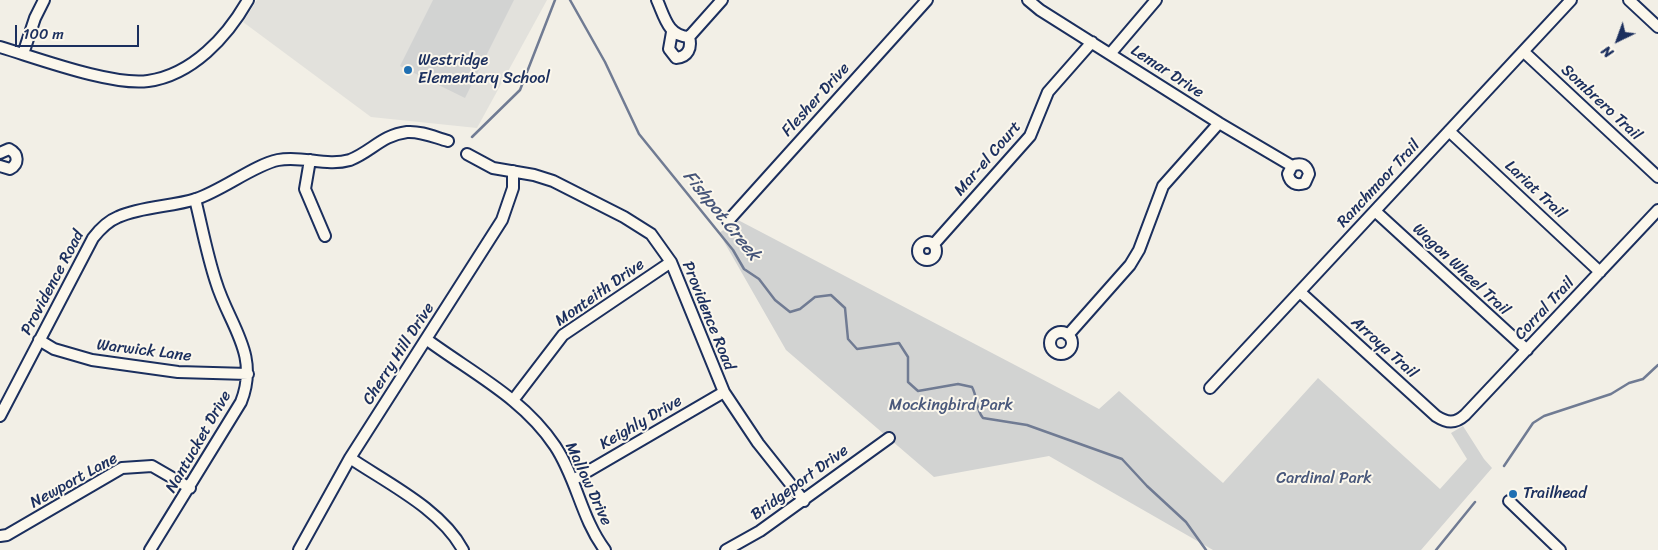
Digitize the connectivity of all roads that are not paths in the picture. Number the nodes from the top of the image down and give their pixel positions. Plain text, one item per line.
1 (44, 0) edge
2 (248, 0) edge
3 (657, 0) edge
4 (722, 0) edge
5 (927, 0) edge
6 (1028, 0) edge
7 (1156, 0) edge
8 (1571, 0) edge
9 (1629, 0) edge
10 (1658, 27) edge
11 (672, 32) junction
12 (690, 37) junction
13 (1092, 42) junction
14 (0, 47) edge
15 (1524, 52) junction
16 (23, 54) junction
17 (1110, 54) junction
18 (1219, 123) junction
19 (1449, 131) junction
20 (448, 141) dead end
21 (0, 153) edge
22 (467, 154) dead end
23 (310, 160) junction
24 (1292, 166) dead end
25 (1, 170) edge
26 (513, 171) junction
27 (1658, 177) edge
28 (195, 199) junction
29 (1658, 210) edge
30 (1375, 211) junction
31 (728, 221) dead end
32 (325, 236) dead end
33 (934, 244) dead end
34 (671, 262) junction
35 (1600, 272) junction
36 (1300, 292) junction
37 (1068, 335) dead end
38 (426, 339) junction
39 (39, 340) junction
40 (1526, 350) junction
41 (248, 374) junction
42 (1210, 388) dead end
43 (724, 392) junction
44 (514, 400) junction
45 (0, 416) edge
46 (1450, 422) joint
47 (889, 438) dead end
48 (350, 458) junction
49 (573, 480) junction
50 (190, 488) junction
51 (804, 501) junction
52 (1509, 501) dead end
53 (0, 536) edge
54 (154, 549) edge
55 (299, 550) edge
56 (463, 550) edge
57 (605, 550) edge
58 (726, 550) edge
59 (1560, 550) edge

1 - 16 street
2 - 16 street
3 - 11 street
4 - 12 street
5 - 31 street, Flesher Drive
6 - 13 street, Lemar Drive
7 - 17 street
8 - 15 street, Ranchmoor Trail
9 - 10 street
11 - 12 street
11 - 12 street
13 - 17 street, Lemar Drive
13 - 33 street, Mar-el Court
14 - 16 street
15 - 19 street, Ranchmoor Trail
15 - 27 street, Sombrero Trail
17 - 18 street, Lemar Drive
18 - 24 street, Lemar Drive
18 - 37 street
19 - 30 street, Ranchmoor Trail
19 - 35 street, Lariat Trail
20 - 23 street, Providence Road
21 - 25 street
22 - 26 street, Providence Road
23 - 28 street, Providence Road
23 - 32 street
26 - 34 street, Providence Road
26 - 38 street, Cherry Hill Drive
28 - 39 street, Providence Road
28 - 41 street, Nantucket Drive
29 - 35 street, Corral Trail
30 - 36 street, Ranchmoor Trail
30 - 40 street, Wagon Wheel Trail
34 - 43 street, Providence Road
34 - 44 street, Monteith Drive
35 - 40 street, Corral Trail
36 - 42 street, Ranchmoor Trail
36 - 46 street, Arroya Trail
38 - 44 street, Mallow Drive
38 - 48 street, Cherry Hill Drive
39 - 41 street, Warwick Lane
39 - 45 street, Providence Road
40 - 46 street, Corral Trail
41 - 50 street, Nantucket Drive
43 - 49 street, Keighly Drive
43 - 51 street, Providence Road
44 - 49 street, Mallow Drive
47 - 51 street, Bridgeport Drive
48 - 55 street, Cherry Hill Drive
48 - 56 street
49 - 57 street, Mallow Drive
50 - 53 street, Newport Lane
50 - 54 street, Nantucket Drive
51 - 58 street, Bridgeport Drive
52 - 59 street

